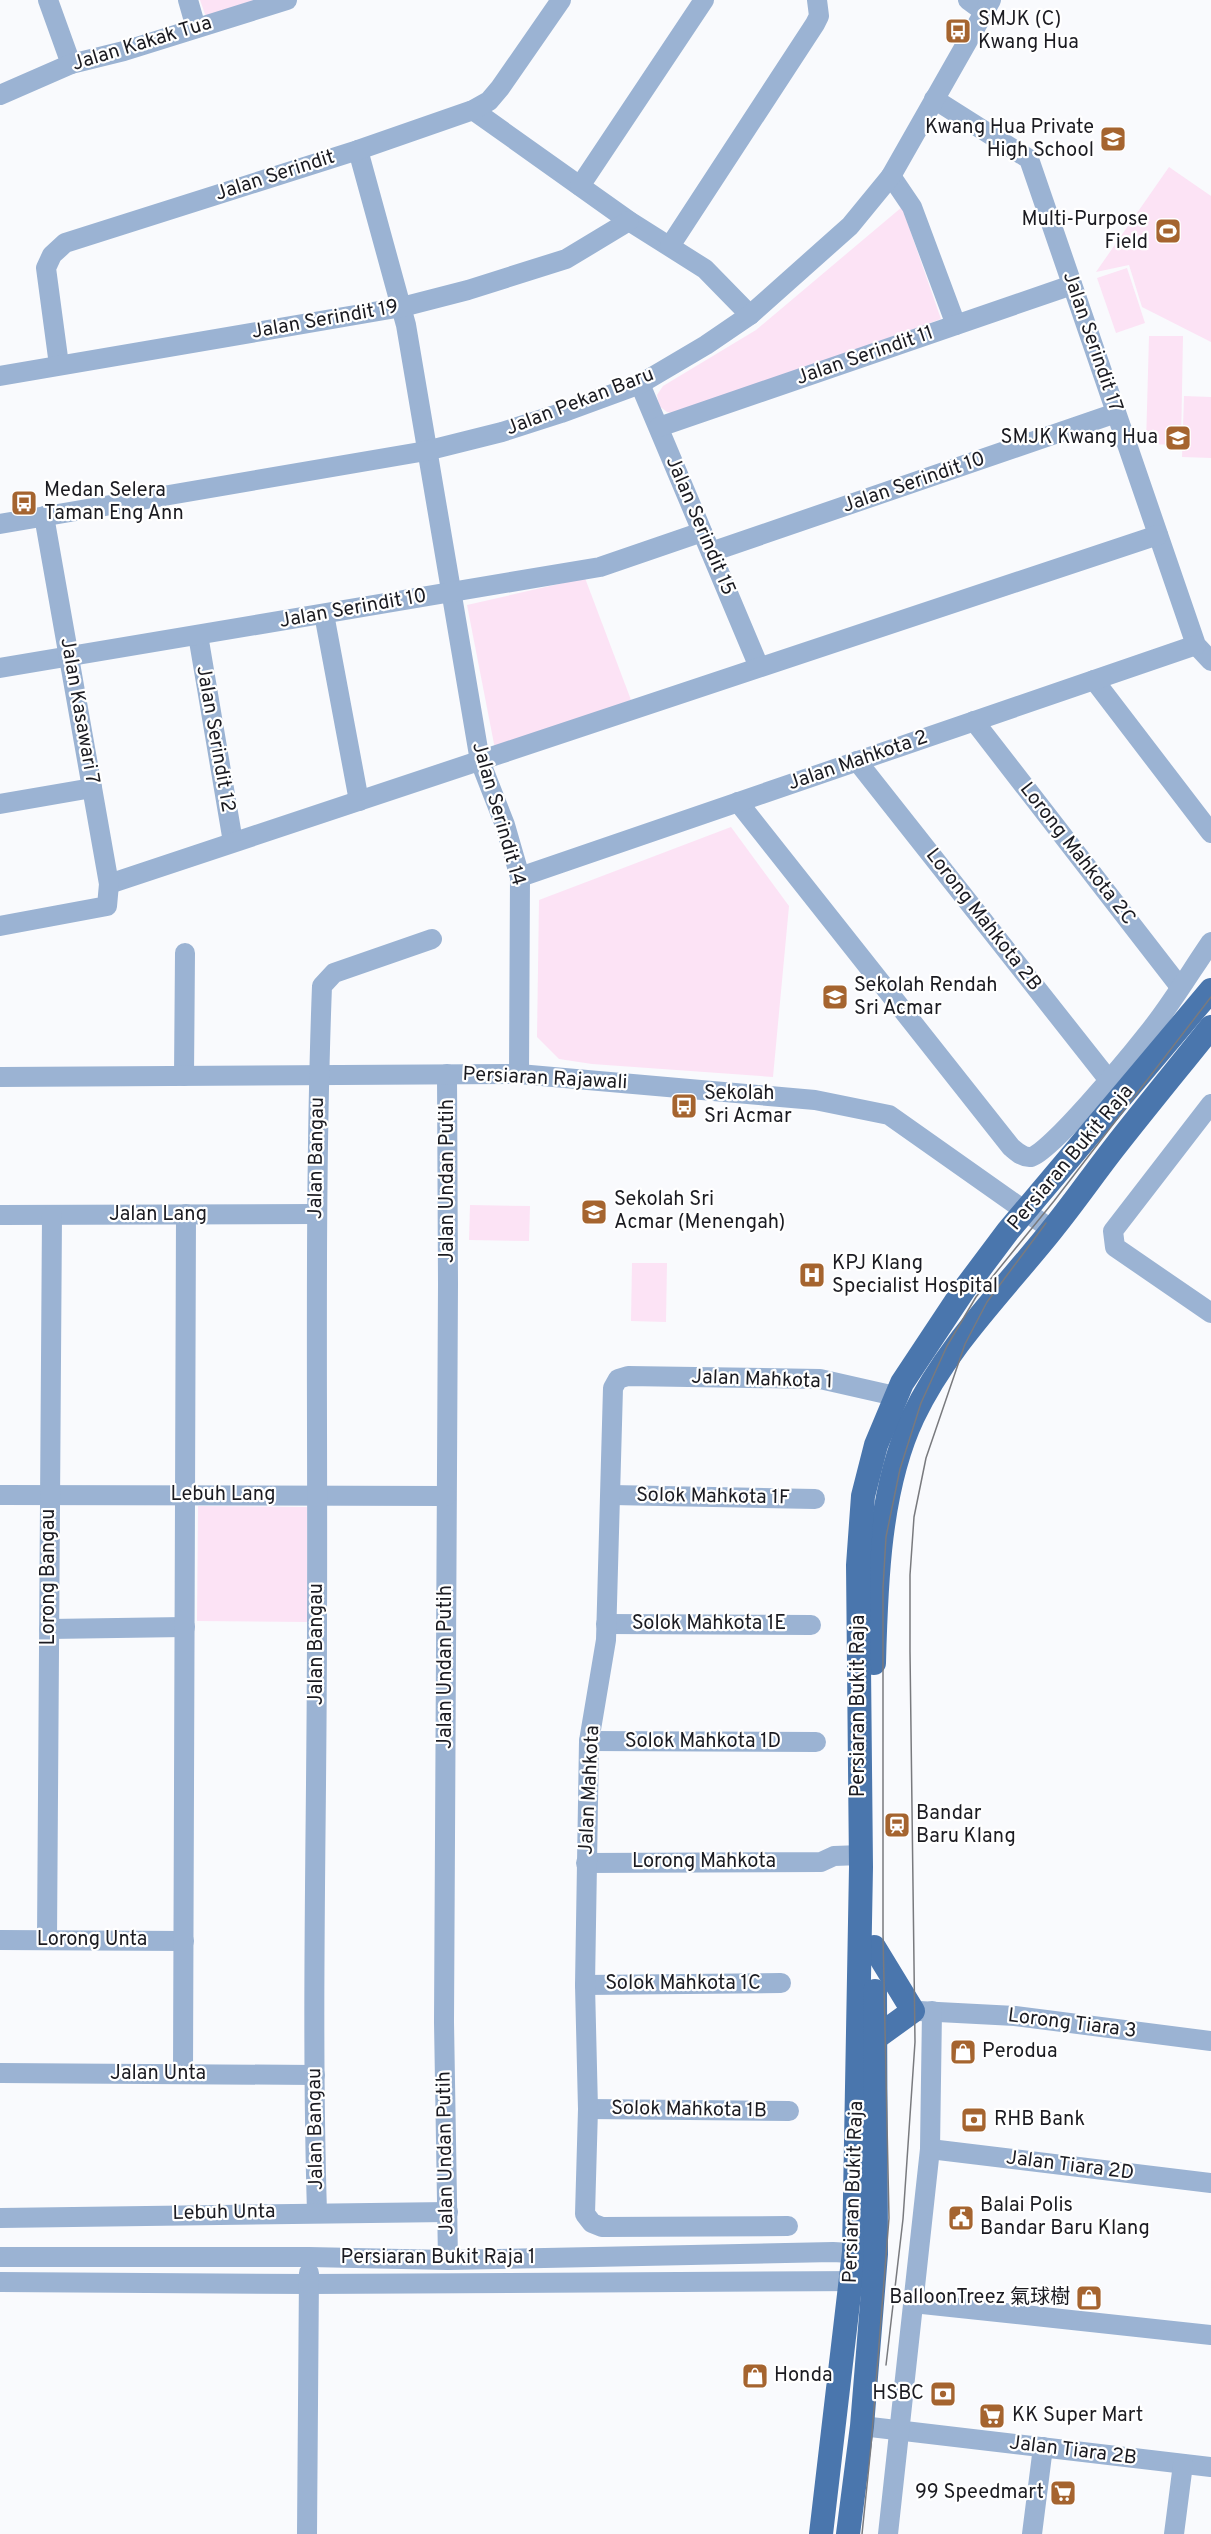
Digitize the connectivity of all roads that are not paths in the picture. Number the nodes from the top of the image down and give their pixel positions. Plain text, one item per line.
1 (48, 0) edge
2 (188, 0) edge
3 (287, 0) edge
4 (561, 0) edge
5 (704, 0) edge
6 (817, 0) edge
7 (981, 4) edge
8 (196, 28) junction
9 (71, 64) junction
10 (0, 95) edge
11 (934, 99) junction
12 (473, 110) junction
13 (358, 150) junction
14 (891, 176) junction
15 (580, 186) junction
16 (629, 221) junction
17 (670, 246) junction
18 (1072, 285) junction
19 (402, 307) junction
20 (750, 315) junction
21 (956, 325) junction
22 (59, 365) junction
23 (4, 375) edge
24 (640, 384) junction
25 (1116, 413) junction
26 (658, 427) junction
27 (426, 451) junction
28 (45, 516) junction
29 (0, 524) edge
30 (702, 532) junction
31 (1158, 535) junction
32 (711, 552) junction
33 (450, 592) junction
34 (324, 614) junction
35 (198, 635) junction
36 (1196, 645) junction
37 (69, 657) junction
38 (1211, 662) edge
39 (759, 667) junction
40 (0, 668) edge
41 (1094, 680) junction
42 (974, 721) junction
43 (480, 760) junction
44 (857, 761) junction
45 (92, 788) junction
46 (359, 801) junction
47 (738, 802) junction
48 (0, 804) edge
49 (1211, 833) edge
50 (233, 842) junction
51 (520, 877) junction
52 (109, 884) junction
53 (0, 926) edge
54 (432, 939) dead end
55 (1211, 942) edge
56 (185, 954) dead end
57 (1180, 987) junction
58 (1211, 990) edge
59 (1211, 1027) edge
60 (447, 1074) junction
61 (519, 1074) junction
62 (319, 1075) junction
63 (184, 1076) junction
64 (0, 1077) edge
65 (1108, 1079) junction
66 (1211, 1104) edge
67 (1026, 1210) junction
68 (186, 1214) junction
69 (316, 1214) junction
70 (0, 1215) edge
71 (51, 1215) junction
72 (1052, 1230) junction
73 (1211, 1313) edge
74 (628, 1376) joint
75 (895, 1396) junction
76 (0, 1495) edge
77 (50, 1495) junction
78 (185, 1495) junction
79 (317, 1496) junction
80 (446, 1496) junction
81 (612, 1496) junction
82 (815, 1499) dead end
83 (606, 1624) junction
84 (811, 1625) dead end
85 (185, 1628) junction
86 (49, 1629) junction
87 (589, 1741) junction
88 (816, 1742) dead end
89 (861, 1861) junction
90 (586, 1863) junction
91 (0, 1940) edge
92 (47, 1940) junction
93 (184, 1941) junction
94 (873, 1947) junction
95 (781, 1983) dead end
96 (585, 1985) junction
97 (922, 2011) junction
98 (877, 2037) junction
99 (1211, 2041) edge
100 (0, 2073) edge
101 (183, 2074) junction
102 (315, 2075) junction
103 (588, 2109) junction
104 (789, 2111) dead end
105 (930, 2149) junction
106 (1211, 2183) edge
107 (317, 2212) junction
108 (448, 2212) junction
109 (0, 2218) edge
110 (788, 2226) dead end
111 (865, 2253) junction
112 (0, 2257) edge
113 (309, 2257) junction
114 (448, 2260) junction
115 (863, 2281) junction
116 (0, 2282) edge
117 (309, 2284) junction
118 (913, 2303) junction
119 (1211, 2335) edge
120 (862, 2426) junction
121 (899, 2431) junction
122 (1043, 2447) junction
123 (1183, 2464) junction
124 (1211, 2467) edge
125 (307, 2534) edge
126 (821, 2534) edge
127 (848, 2534) edge
128 (888, 2534) edge
129 (1032, 2534) edge
130 (1174, 2534) edge

1 - 9 street
2 - 8 street
3 - 8 street, Jalan Kakak Tua
4 - 12 street, Jalan Serindit
5 - 15 street
6 - 17 street
7 - 11 street, Jalan Pekan Baru
8 - 9 street, Jalan Kakak Tua
9 - 10 street, Jalan Kakak Tua
11 - 14 street, Jalan Pekan Baru
11 - 18 street, Jalan Serindit 17
12 - 13 street, Jalan Serindit
12 - 15 street
13 - 19 street, Jalan Serindit 14
13 - 22 street, Jalan Serindit
14 - 20 street, Jalan Pekan Baru
14 - 21 street
15 - 16 street
16 - 17 street
16 - 19 street, Jalan Serindit 19
17 - 20 street
18 - 21 street, Jalan Serindit 11
18 - 25 street, Jalan Serindit 17
19 - 22 street, Jalan Serindit 19
19 - 27 street, Jalan Serindit 14
20 - 24 street, Jalan Pekan Baru
21 - 26 street, Jalan Serindit 11
22 - 23 street, Jalan Serindit 19
24 - 26 street, Jalan Serindit 15
24 - 27 street, Jalan Pekan Baru
25 - 31 street, Jalan Serindit 17
25 - 32 street, Jalan Serindit 10
26 - 30 street, Jalan Serindit 15
27 - 28 street, Jalan Pekan Baru
27 - 33 street, Jalan Serindit 14
28 - 29 street, Jalan Pekan Baru
28 - 37 street, Jalan Kasawari 7
30 - 32 street, Jalan Serindit 15
30 - 33 street, Jalan Serindit 10
31 - 36 street, Jalan Serindit 17
31 - 39 street
32 - 39 street, Jalan Serindit 15
33 - 34 street, Jalan Serindit 10
33 - 43 street, Jalan Serindit 14
34 - 35 street, Jalan Serindit 10
34 - 46 street
35 - 37 street, Jalan Serindit 10
35 - 50 street, Jalan Serindit 12
36 - 38 street, Jalan Serindit 17
36 - 41 street, Jalan Mahkota 2
37 - 40 street, Jalan Serindit 10
37 - 45 street, Jalan Kasawari 7
39 - 43 street
41 - 42 street, Jalan Mahkota 2
41 - 49 street
42 - 44 street, Jalan Mahkota 2
42 - 57 street, Lorong Mahkota 2C
43 - 46 street
43 - 51 street, Jalan Serindit 14
44 - 47 street, Jalan Mahkota 2
44 - 65 street, Lorong Mahkota 2B
45 - 48 street
45 - 52 street, Jalan Kasawari 7
46 - 50 street
47 - 51 street, Jalan Mahkota 2
47 - 65 street
50 - 52 street
51 - 61 street, Jalan Serindit 14
52 - 53 street, Jalan Kasawari 7
54 - 62 street, Jalan Bangau
55 - 57 street
56 - 63 street
57 - 65 street
58 - 67 main road, Persiaran Bukit Raja
59 - 72 main road, Persiaran Bukit Raja
60 - 61 street, Persiaran Rajawali
60 - 62 street, Persiaran Rajawali
60 - 80 street, Jalan Undan Putih
61 - 67 street, Persiaran Rajawali
62 - 63 street, Persiaran Rajawali
62 - 69 street, Jalan Bangau
63 - 64 street, Persiaran Rajawali
66 - 73 street
67 - 72 street, Persiaran Rajawali
67 - 75 main road, Persiaran Bukit Raja
68 - 69 street, Jalan Lang
68 - 71 street, Jalan Lang
68 - 78 street
69 - 79 street, Jalan Bangau
70 - 71 street, Jalan Lang
71 - 77 street, Lorong Bangau
72 - 94 main road, Persiaran Bukit Raja
74 - 75 street, Jalan Mahkota 1
74 - 81 street, Jalan Mahkota
75 - 89 main road, Persiaran Bukit Raja
76 - 77 street, Lebuh Lang
77 - 78 street, Lebuh Lang
77 - 86 street, Lorong Bangau
78 - 79 street, Lebuh Lang
78 - 85 street
79 - 80 street, Lebuh Lang
79 - 102 street, Jalan Bangau
80 - 108 street, Jalan Undan Putih
81 - 82 street, Solok Mahkota 1F
81 - 83 street, Jalan Mahkota
83 - 84 street, Solok Mahkota 1E
83 - 87 street, Jalan Mahkota
85 - 86 street
85 - 93 street
86 - 92 street, Lorong Bangau
87 - 88 street, Solok Mahkota 1D
87 - 90 street, Jalan Mahkota
89 - 90 street, Lorong Mahkota
89 - 111 main road, Persiaran Bukit Raja
90 - 96 street, Jalan Mahkota
91 - 92 street, Lorong Unta
92 - 93 street, Lorong Unta
93 - 101 street
94 - 97 main road
94 - 98 main road, Persiaran Bukit Raja
95 - 96 street, Solok Mahkota 1C
96 - 103 street, Jalan Mahkota
97 - 98 main road
97 - 99 street, Lorong Tiara 3
97 - 105 street
98 - 111 main road, Persiaran Bukit Raja
100 - 101 street, Jalan Unta
101 - 102 street, Jalan Unta
102 - 107 street, Jalan Bangau
103 - 104 street, Solok Mahkota 1B
103 - 110 street, Jalan Mahkota
105 - 106 street, Jalan Tiara 2D
105 - 118 street
107 - 108 street, Lebuh Unta
107 - 109 street, Lebuh Unta
108 - 114 street, Jalan Undan Putih
111 - 114 street, Persiaran Bukit Raja 1
111 - 115 main road, Persiaran Bukit Raja
112 - 113 street, Persiaran Bukit Raja 1
113 - 114 street, Persiaran Bukit Raja 1
113 - 117 street
115 - 117 street, Persiaran Bukit Raja 1
115 - 120 main road, Persiaran Bukit Raja
115 - 126 main road, Persiaran Bukit Raja
116 - 117 street, Persiaran Bukit Raja 1
117 - 125 street
118 - 119 street
118 - 121 street
120 - 121 street, Jalan Tiara 2B
120 - 127 main road, Persiaran Bukit Raja
121 - 122 street, Jalan Tiara 2B
121 - 128 street
122 - 123 street, Jalan Tiara 2B
122 - 129 street
123 - 124 street, Jalan Tiara 2B
123 - 130 street

